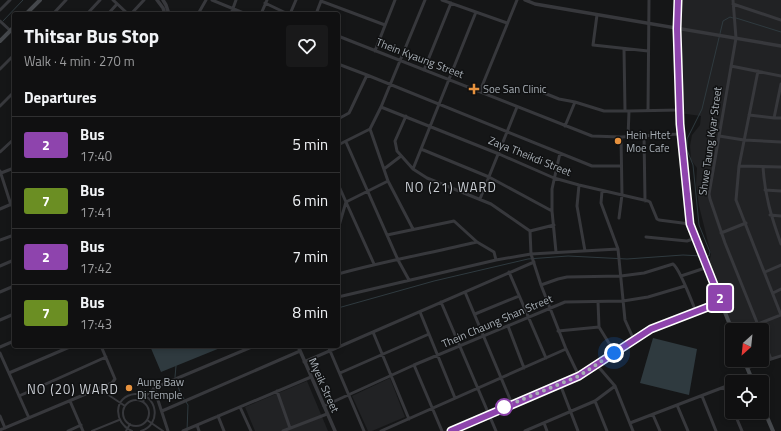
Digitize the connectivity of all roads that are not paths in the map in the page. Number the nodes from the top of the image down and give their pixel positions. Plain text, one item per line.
1 (10, 0) edge
2 (40, 0) edge
3 (66, 0) edge
4 (100, 0) edge
5 (113, 0) edge
6 (144, 0) edge
7 (157, 0) edge
8 (163, 0) edge
9 (206, 0) edge
10 (212, 0) edge
11 (236, 0) edge
12 (296, 0) edge
13 (395, 0) edge
14 (425, 0) edge
15 (442, 0) edge
16 (517, 0) edge
17 (524, 0) edge
18 (649, 0) edge
19 (678, 0) edge
20 (266, 1) edge
21 (321, 1) edge
22 (536, 2) edge
23 (733, 2) edge
24 (451, 3) junction
25 (117, 4) junction
26 (232, 9) junction
27 (0, 10) edge
28 (28, 12) edge
29 (55, 12) edge
30 (89, 12) edge
31 (110, 12) edge
32 (127, 12) edge
33 (131, 12) edge
34 (164, 12) edge
35 (168, 12) edge
36 (199, 12) edge
37 (231, 12) edge
38 (240, 12) edge
39 (262, 12) edge
40 (285, 12) edge
41 (290, 12) edge
42 (317, 12) edge
43 (476, 12) junction
44 (597, 15) junction
45 (781, 20) edge
46 (1, 22) edge
47 (507, 23) junction
48 (648, 24) junction
49 (385, 25) junction
50 (677, 29) junction
51 (10, 30) joint
52 (340, 37) edge
53 (736, 38) junction
54 (0, 41) edge
55 (781, 46) edge
56 (624, 49) junction
57 (375, 51) junction
58 (648, 51) junction
59 (12, 57) edge
60 (400, 60) junction
61 (340, 65) edge
62 (730, 66) junction
63 (0, 69) edge
64 (424, 70) junction
65 (758, 70) junction
66 (367, 75) junction
67 (781, 76) edge
68 (449, 79) junction
69 (390, 84) junction
70 (781, 84) edge
71 (480, 91) junction
72 (544, 93) dead end
73 (12, 94) edge
74 (575, 102) junction
75 (439, 104) junction
76 (0, 106) edge
77 (381, 107) junction
78 (517, 107) junction
79 (679, 110) junction
80 (627, 111) junction
81 (648, 111) junction
82 (749, 115) junction
83 (406, 116) junction
84 (340, 117) edge
85 (774, 118) junction
86 (781, 118) edge
87 (430, 126) junction
88 (565, 126) junction
89 (370, 129) junction
90 (507, 132) junction
91 (680, 134) junction
92 (644, 136) junction
93 (719, 136) junction
94 (621, 137) junction
95 (628, 137) junction
96 (744, 140) junction
97 (12, 141) edge
98 (346, 142) junction
99 (781, 142) edge
100 (340, 144) edge
101 (421, 149) junction
102 (0, 152) edge
103 (560, 153) junction
104 (499, 154) junction
105 (400, 156) junction
106 (621, 166) junction
107 (739, 166) junction
108 (763, 167) junction
109 (781, 167) edge
110 (12, 169) edge
111 (384, 169) junction
112 (413, 169) junction
113 (0, 172) edge
114 (489, 177) junction
115 (554, 178) junction
116 (388, 180) junction
117 (579, 185) junction
118 (340, 188) edge
119 (602, 190) junction
120 (765, 190) junction
121 (781, 190) edge
122 (368, 191) junction
123 (622, 195) junction
124 (480, 199) junction
125 (645, 201) junction
126 (346, 202) junction
127 (12, 204) edge
128 (0, 209) edge
129 (552, 211) junction
130 (770, 215) junction
131 (781, 216) edge
132 (619, 218) dead end
133 (340, 222) edge
134 (746, 223) junction
135 (690, 224) junction
136 (554, 225) junction
137 (413, 229) junction
138 (530, 231) junction
139 (721, 233) junction
140 (387, 235) junction
141 (12, 236) edge
142 (646, 237) dead end
143 (696, 238) junction
144 (0, 240) edge
145 (477, 242) junction
146 (781, 244) edge
147 (585, 251) junction
148 (618, 251) junction
149 (556, 252) junction
150 (533, 258) junction
151 (398, 260) junction
152 (496, 260) junction
153 (12, 261) edge
154 (374, 264) junction
155 (781, 265) edge
156 (0, 266) edge
157 (708, 267) junction
158 (510, 272) junction
159 (765, 272) junction
160 (340, 273) edge
161 (621, 276) junction
162 (681, 276) junction
163 (409, 280) junction
164 (541, 285) junction
165 (685, 286) junction
166 (12, 287) edge
167 (781, 289) edge
168 (0, 292) edge
169 (465, 292) junction
170 (773, 293) junction
171 (340, 296) edge
172 (519, 296) junction
173 (623, 301) junction
174 (441, 302) junction
175 (598, 302) junction
176 (721, 302) junction
177 (549, 309) junction
178 (420, 312) junction
179 (696, 312) junction
180 (475, 314) junction
181 (12, 315) edge
182 (781, 315) edge
183 (529, 318) junction
184 (0, 320) edge
185 (729, 323) edge
186 (757, 323) edge
187 (760, 323) edge
188 (508, 326) junction
189 (599, 327) junction
190 (558, 331) junction
191 (373, 332) junction
192 (429, 334) junction
193 (484, 336) junction
194 (634, 340) junction
195 (12, 342) edge
196 (460, 346) junction
197 (0, 347) edge
198 (340, 347) edge
199 (67, 348) edge
200 (102, 348) edge
201 (249, 348) edge
202 (299, 348) edge
203 (329, 348) edge
204 (337, 348) edge
205 (566, 349) junction
206 (300, 351) junction
207 (330, 351) junction
208 (0, 353) edge
209 (614, 353) junction
210 (383, 354) junction
211 (769, 354) edge
212 (438, 356) junction
213 (781, 356) edge
214 (106, 357) junction
215 (546, 358) junction
216 (771, 359) junction
217 (304, 362) junction
218 (596, 364) junction
219 (414, 365) junction
220 (524, 368) junction
221 (748, 368) joint
222 (9, 373) junction
223 (340, 373) junction
224 (391, 375) junction
225 (750, 375) edge
226 (579, 376) junction
227 (311, 377) junction
228 (501, 378) junction
229 (560, 384) junction
230 (615, 386) junction
231 (98, 388) junction
232 (154, 388) junction
233 (478, 388) junction
234 (724, 388) edge
235 (276, 391) junction
236 (349, 394) junction
237 (19, 396) junction
238 (146, 396) junction
239 (702, 396) junction
240 (455, 398) junction
241 (70, 401) junction
242 (595, 401) junction
243 (143, 402) junction
244 (120, 404) junction
245 (512, 404) junction
246 (678, 405) junction
247 (125, 406) junction
248 (324, 406) junction
249 (240, 407) junction
250 (432, 408) junction
251 (162, 411) junction
252 (571, 412) junction
253 (327, 414) junction
254 (489, 414) junction
255 (653, 415) junction
256 (0, 416) edge
257 (218, 416) junction
258 (29, 418) junction
259 (409, 419) junction
260 (737, 419) edge
261 (767, 419) edge
262 (119, 420) junction
263 (147, 420) junction
264 (152, 423) junction
265 (544, 423) junction
266 (630, 423) junction
267 (130, 424) junction
268 (80, 425) junction
269 (196, 425) junction
270 (5, 428) junction
271 (290, 428) junction
272 (0, 430) edge
273 (126, 430) edge
274 (68, 431) edge
275 (83, 431) edge
276 (92, 431) edge
277 (132, 431) edge
278 (141, 431) edge
279 (163, 431) edge
280 (168, 431) edge
281 (183, 431) edge
282 (199, 431) edge
283 (224, 431) edge
284 (250, 431) edge
285 (283, 431) edge
286 (334, 431) edge
287 (364, 431) edge
288 (381, 431) edge
289 (442, 431) edge
290 (451, 431) edge
291 (496, 431) edge
292 (526, 431) edge
293 (547, 431) edge
294 (578, 431) edge
295 (607, 431) edge
296 (633, 431) edge
297 (660, 431) edge
298 (688, 431) edge
299 (716, 431) edge
300 (742, 431) edge
301 (772, 431) edge

1 - 27 street
2 - 28 main road
3 - 29 street
4 - 30 street
5 - 25 street
6 - 33 street
7 - 34 street
8 - 35 street
9 - 36 street
10 - 26 street
11 - 26 street
12 - 41 street
13 - 49 street
14 - 60 street
15 - 24 street
16 - 47 street
17 - 22 street
18 - 48 street
19 - 50 main road
20 - 39 street
20 - 40 street
21 - 42 street
21 - 49 street
22 - 44 street
23 - 45 street
23 - 53 street, Shwe Taung Kyar Street
24 - 43 street
24 - 64 street
25 - 31 street
25 - 32 street
26 - 37 street
26 - 38 street
43 - 47 street
43 - 68 street
44 - 48 street
44 - 56 street
46 - 51 street
47 - 71 street
48 - 50 street
48 - 58 street
49 - 57 street
50 - 53 street
50 - 79 main road
51 - 54 main road
52 - 57 street, Thein Kyaung Street
53 - 55 street
53 - 62 street, Shwe Taung Kyar Street
56 - 58 street
56 - 80 street
57 - 60 street, Thein Kyaung Street
58 - 81 street
59 - 63 street
60 - 64 street, Thein Kyaung Street
60 - 69 street
61 - 66 street
62 - 65 street
62 - 93 street, Shwe Taung Kyar Street
64 - 68 street, Thein Kyaung Street
65 - 67 street
65 - 82 street
66 - 69 street
66 - 84 street
68 - 71 street, Thein Kyaung Street
68 - 75 street
69 - 75 street
69 - 77 street
70 - 85 street
71 - 78 street, Thein Kyaung Street
72 - 74 street
73 - 76 street
74 - 80 street
74 - 88 street
75 - 87 street
75 - 90 street
77 - 83 street, Zaya Theikdi Street
77 - 89 street
78 - 88 street, Thein Kyaung Street
78 - 90 street
79 - 81 street
79 - 91 main road
80 - 81 street
80 - 95 street
82 - 85 street
82 - 96 street
83 - 87 street, Zaya Theikdi Street
83 - 105 street
85 - 86 street
87 - 101 street
87 - 104 street, Zaya Theikdi Street
88 - 94 street, Thein Kyaung Street
89 - 98 street
89 - 111 street
90 - 103 street
90 - 104 street
91 - 92 street, Thein Kyaung Street
91 - 135 main road
92 - 95 street, Thein Kyaung Street
92 - 125 street
93 - 96 street
93 - 139 street, Shwe Taung Kyar Street
94 - 95 street, Thein Kyaung Street
94 - 106 street
96 - 99 street
96 - 107 street
97 - 102 street
98 - 100 street
98 - 122 street
101 - 112 street
101 - 114 street
103 - 106 street
103 - 115 street
104 - 114 street
104 - 115 street, Zaya Theikdi Street
105 - 111 street
105 - 112 street
106 - 123 street
107 - 108 street
107 - 134 street
108 - 109 street
108 - 120 street
110 - 113 street
111 - 116 street
112 - 124 street
113 - 127 street
114 - 124 street
114 - 129 street
115 - 117 street, Zaya Theikdi Street
115 - 129 street
116 - 122 street
116 - 137 street
117 - 119 street, Zaya Theikdi Street
117 - 147 street
118 - 126 street
119 - 123 street, Zaya Theikdi Street
119 - 148 street
120 - 121 street
120 - 130 street
122 - 126 street
122 - 140 street
123 - 125 street, Zaya Theikdi Street
123 - 132 street
124 - 138 street
125 - 135 street
126 - 133 street
126 - 154 street
127 - 128 street
129 - 136 street
130 - 131 street
130 - 146 street
134 - 139 street
134 - 159 street
135 - 143 main road
136 - 138 street
136 - 149 street
137 - 140 street
137 - 145 street
138 - 150 street
139 - 186 street, Shwe Taung Kyar Street
140 - 151 street
141 - 144 street
142 - 143 street
143 - 157 main road
145 - 151 street
145 - 152 street
147 - 148 street
147 - 149 street
148 - 161 street
149 - 150 street
150 - 152 street
150 - 158 street
150 - 164 street
151 - 154 street
151 - 163 street
152 - 163 street
153 - 156 street
154 - 160 street
155 - 159 street
157 - 162 street
157 - 176 main road
158 - 169 street
158 - 172 street
159 - 170 street
161 - 162 street
161 - 164 street
161 - 173 street
162 - 165 street
163 - 171 street
164 - 177 street
165 - 173 street, Thein Chaung Shan Street
165 - 179 street
166 - 168 street
167 - 170 street
169 - 174 street
169 - 180 street
170 - 182 street
172 - 180 street
172 - 183 street
173 - 175 street, Thein Chaung Shan Street
173 - 194 street
174 - 178 street
174 - 196 street
175 - 177 street, Thein Chaung Shan Street
175 - 189 street
176 - 179 main road
176 - 185 main road
177 - 183 street, Thein Chaung Shan Street
177 - 190 street
178 - 191 street
178 - 192 street
179 - 194 main road
180 - 193 street
181 - 184 street
182 - 187 street
183 - 188 street, Thein Chaung Shan Street
183 - 215 street
188 - 193 street, Thein Chaung Shan Street
188 - 220 street
189 - 190 street
189 - 209 street
190 - 205 street
191 - 198 street
191 - 210 street
192 - 210 street
192 - 212 street
193 - 196 street, Thein Chaung Shan Street
193 - 228 street
194 - 209 main road
195 - 197 street
196 - 212 street, Thein Chaung Shan Street
196 - 233 street
199 - 222 street
200 - 214 street
201 - 232 street
202 - 206 street, Myeik Street
203 - 207 street
204 - 207 street
205 - 215 street
205 - 226 street
206 - 217 street, Myeik Street
206 - 251 street
207 - 217 street
207 - 223 street
208 - 222 street
209 - 218 main road
210 - 223 street
210 - 224 street
211 - 216 street
212 - 219 street, Thein Chaung Shan Street
212 - 240 street
213 - 216 street
214 - 231 street
214 - 237 street
215 - 220 street
216 - 221 street
217 - 227 street, Myeik Street
218 - 226 main road
218 - 230 street
219 - 224 street, Thein Chaung Shan Street
219 - 250 street
220 - 228 street
221 - 225 main road
222 - 237 street
223 - 236 street
224 - 236 street, Thein Chaung Shan Street
224 - 259 street
226 - 229 main road
227 - 235 street
227 - 248 street, Myeik Street
228 - 233 street
228 - 245 street
229 - 245 main road
229 - 252 street
230 - 242 street
230 - 266 street
231 - 241 street
231 - 244 street
232 - 238 street
232 - 251 street
233 - 240 street
233 - 254 street
234 - 239 street
235 - 249 street
235 - 271 street
236 - 248 street, Thein Chaung Shan Street
236 - 287 street
237 - 258 street
238 - 243 street
238 - 244 street
238 - 264 street
239 - 246 street
239 - 299 street
240 - 250 street
241 - 258 street
241 - 268 street
242 - 252 street
242 - 295 street
243 - 247 street
243 - 263 street
244 - 247 street
244 - 262 street
245 - 254 main road
246 - 255 street
246 - 298 street
247 - 267 street
248 - 253 street, Myeik Street
249 - 257 street
249 - 284 street
250 - 259 street
250 - 289 street
251 - 280 street
252 - 265 street
252 - 294 street
253 - 271 street
253 - 286 street, Myeik Street
254 - 290 main road
254 - 291 street
255 - 266 street
255 - 297 street
256 - 270 street
257 - 269 street
257 - 283 street
258 - 270 street
259 - 288 street
260 - 300 street
261 - 301 main road
262 - 273 street
262 - 276 street
263 - 264 street
263 - 267 street
264 - 278 street
264 - 279 street
265 - 292 street
265 - 293 street
266 - 296 street
267 - 273 street
268 - 274 street
268 - 275 street
269 - 281 street
269 - 282 street
270 - 272 street
271 - 285 street
273 - 277 street

